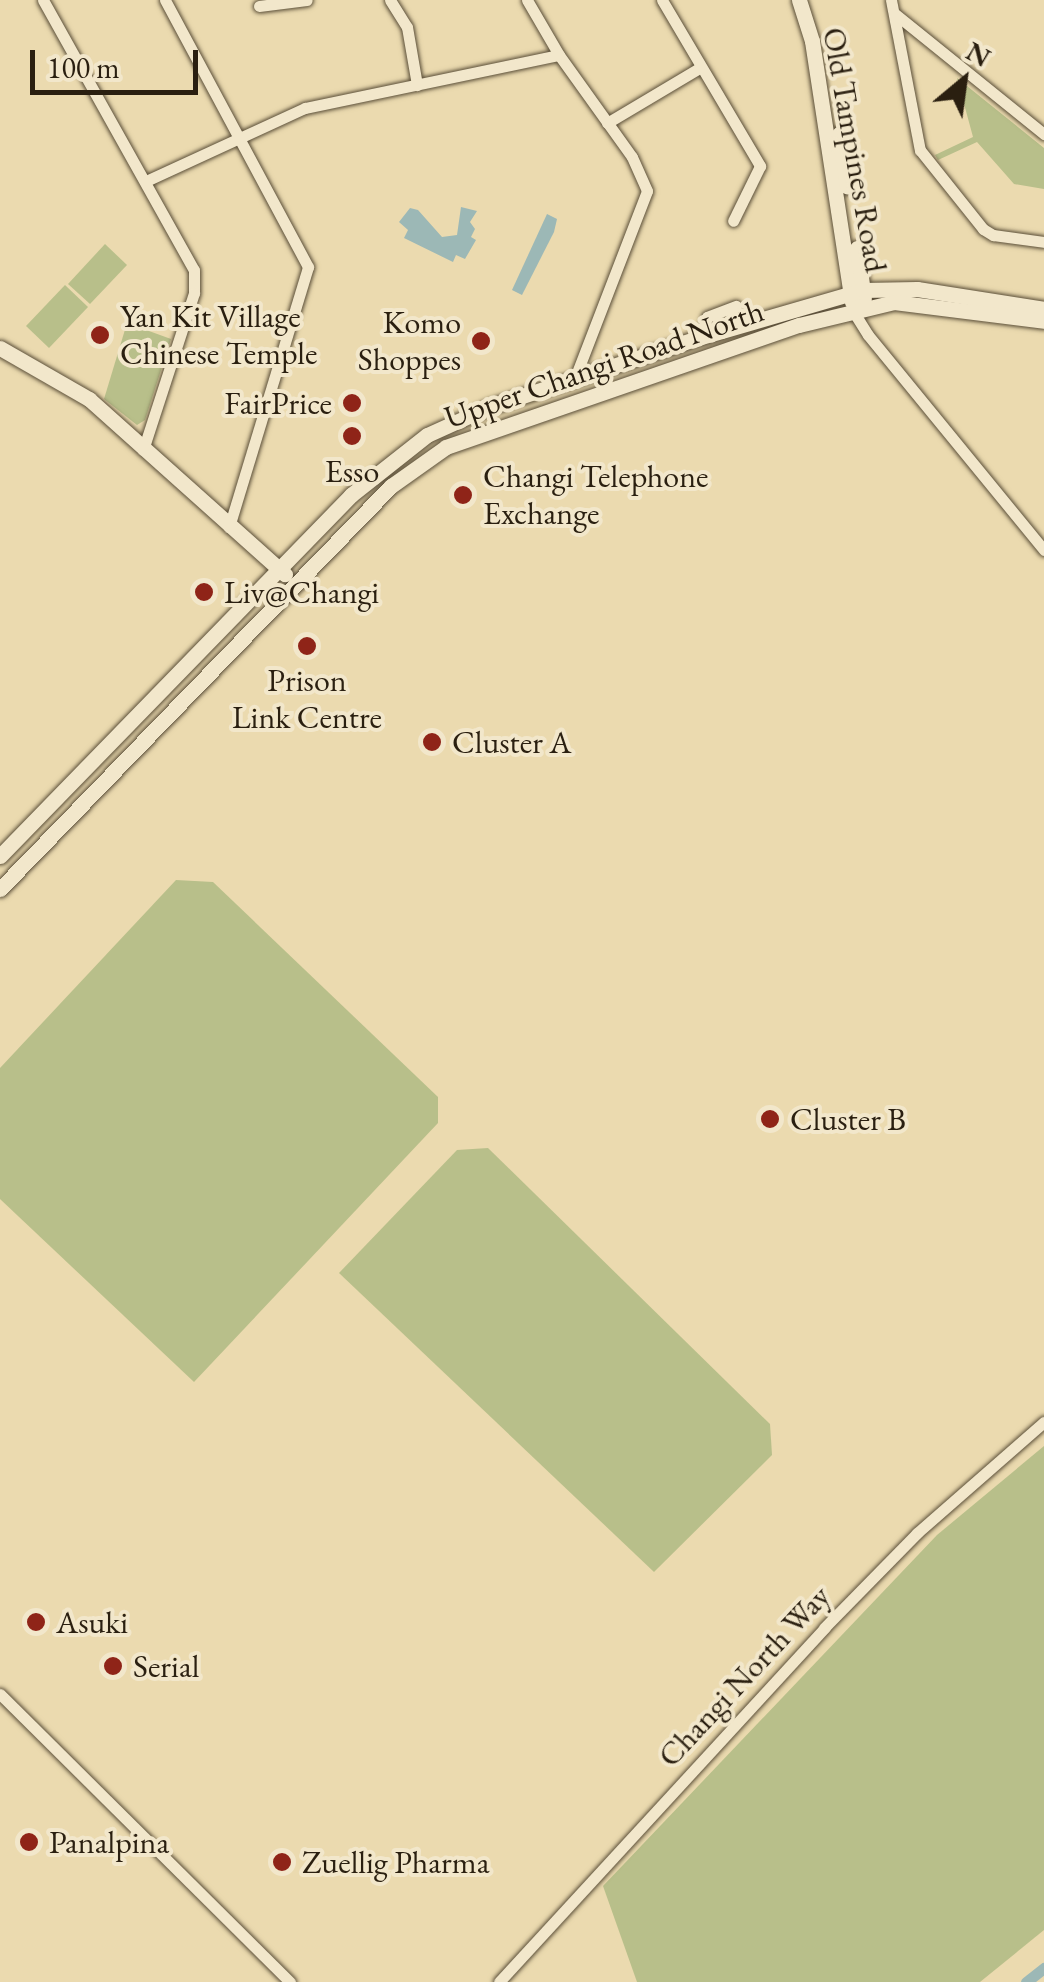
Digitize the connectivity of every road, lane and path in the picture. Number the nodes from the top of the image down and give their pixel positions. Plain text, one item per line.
1 (43, 0) edge
2 (165, 0) edge
3 (307, 0) edge
4 (390, 0) edge
5 (528, 0) edge
6 (662, 0) edge
7 (799, 0) edge
8 (810, 0) edge
9 (259, 6) dead end
10 (893, 6) edge
11 (559, 55) junction
12 (701, 67) junction
13 (417, 85) junction
14 (607, 123) junction
15 (1044, 134) edge
16 (238, 136) junction
17 (146, 181) junction
18 (733, 221) dead end
19 (1044, 242) edge
20 (857, 252) junction
21 (849, 269) junction
22 (893, 288) junction
23 (857, 292) junction
24 (819, 302) junction
25 (736, 306) dead end
26 (1044, 308) edge
27 (859, 310) junction
28 (1044, 321) edge
29 (701, 337) junction
30 (0, 348) edge
31 (574, 380) junction
32 (143, 450) junction
33 (229, 527) junction
34 (1044, 550) edge
35 (278, 568) junction
36 (295, 584) junction
37 (0, 856) edge
38 (0, 888) edge
39 (1044, 1422) edge
40 (0, 1694) edge
41 (290, 1982) edge
42 (499, 1982) edge

1 - 17 street
2 - 16 street
3 - 9 street
4 - 13 street
5 - 11 street
6 - 12 street
7 - 21 street, Old Tampines Road
8 - 20 street, Old Tampines Road
10 - 15 street
10 - 19 street
11 - 13 street
11 - 14 street
12 - 14 street
12 - 18 street
13 - 16 street
14 - 31 street
16 - 17 street
16 - 33 street
17 - 32 street
20 - 22 street
20 - 23 street, Old Tampines Road
21 - 23 street, Old Tampines Road
21 - 24 street
22 - 23 street, Upper Changi Road North
22 - 26 street, Upper Changi Road North
23 - 24 street, Upper Changi Road North
23 - 27 street, Old Tampines Road
24 - 29 street, Upper Changi Road North
25 - 29 street, Upper Changi Road North
27 - 28 street, Upper Changi Road North
27 - 34 street
27 - 36 street, Upper Changi Road North
29 - 31 street, Upper Changi Road North
30 - 32 street
31 - 35 street, Upper Changi Road North
32 - 33 street
33 - 35 street
35 - 36 street
35 - 37 street, Upper Changi Road North
36 - 38 street, Upper Changi Road North
39 - 42 street, Changi North Way
40 - 41 street

